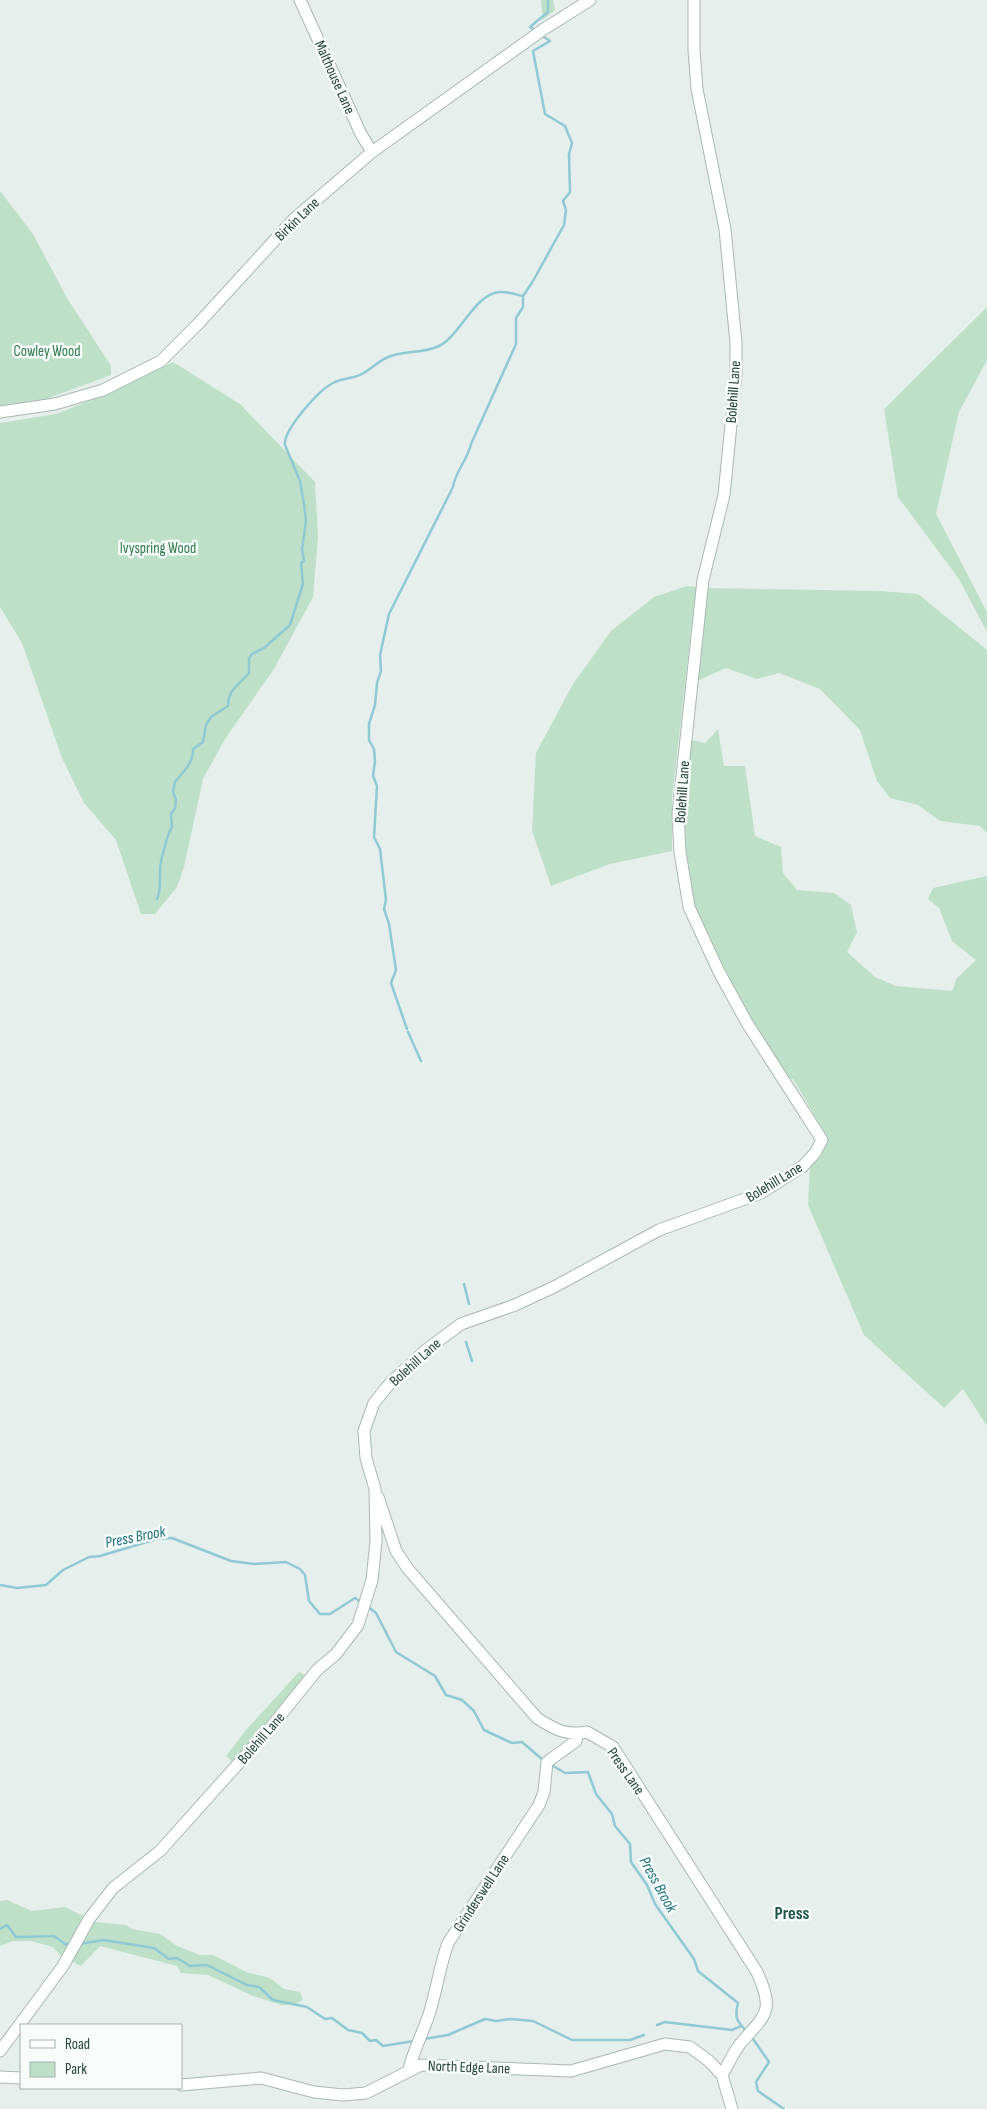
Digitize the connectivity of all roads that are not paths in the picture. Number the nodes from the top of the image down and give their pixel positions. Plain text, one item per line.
1 (300, 0) edge
2 (590, 0) edge
3 (694, 0) edge
4 (372, 152) junction
5 (0, 412) edge
6 (376, 1488) junction
7 (577, 1734) junction
8 (21, 2024) edge
9 (20, 2025) edge
10 (0, 2051) edge
11 (409, 2070) junction
12 (722, 2075) junction
13 (0, 2077) edge
14 (20, 2078) edge
15 (182, 2085) edge
16 (732, 2109) edge

1 - 4 street, Malthouse Lane
2 - 4 street, Birkin Lane
3 - 6 street, Bolehill Lane
4 - 5 street, Birkin Lane
6 - 7 street, Press Lane
6 - 8 street, Bolehill Lane
7 - 11 street, Grinderswell Lane
7 - 12 street, Press Lane
9 - 10 street, Bolehill Lane
11 - 12 street, North Edge Lane
11 - 15 street, North Edge Lane
12 - 16 street
13 - 14 street

